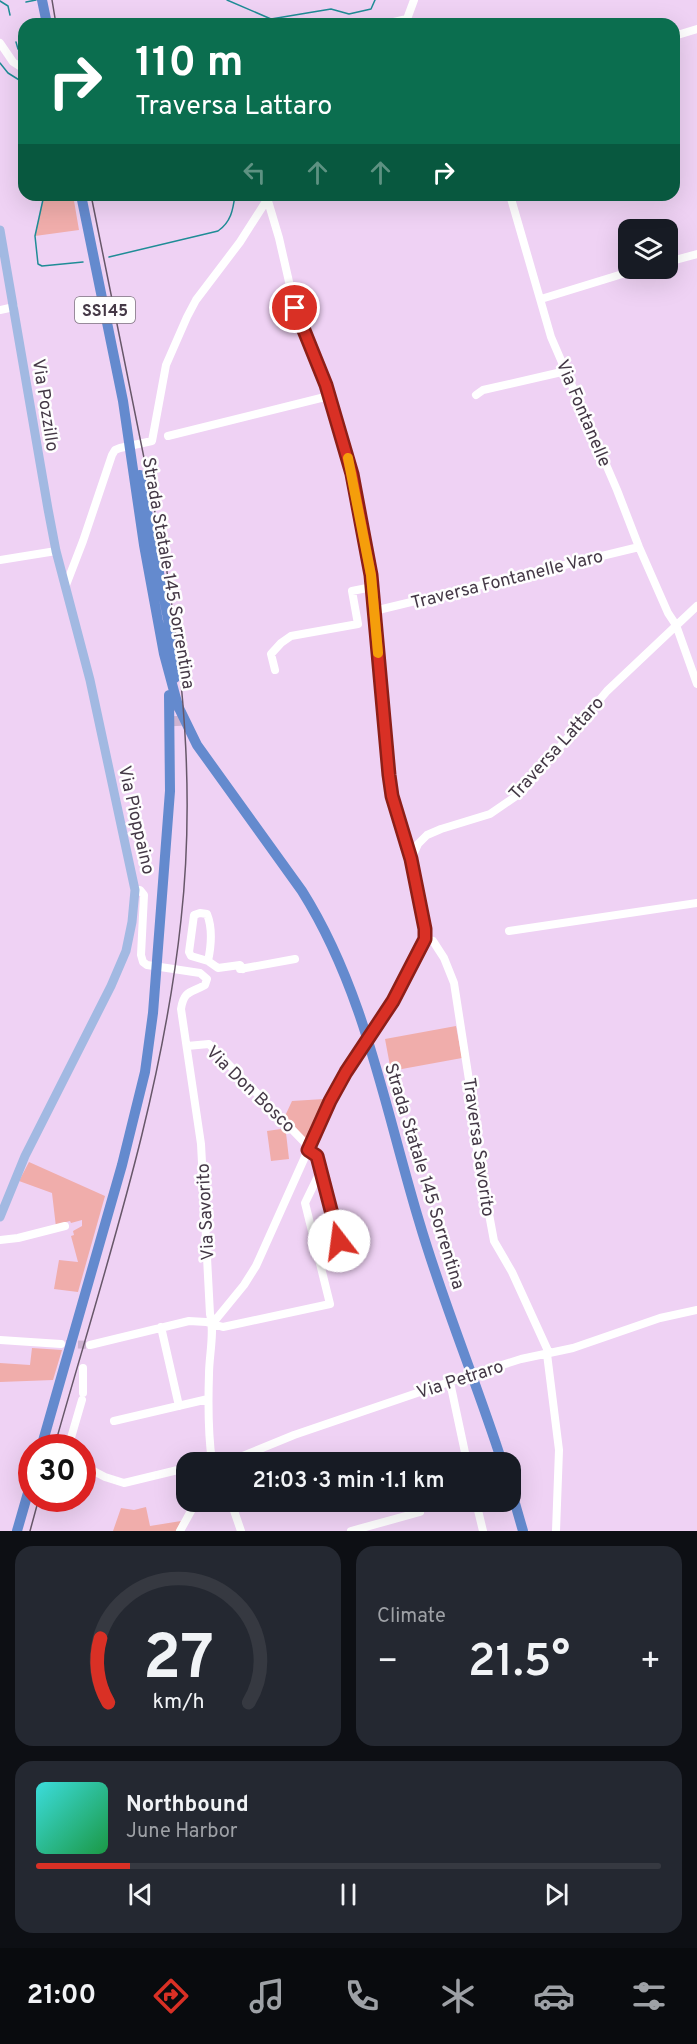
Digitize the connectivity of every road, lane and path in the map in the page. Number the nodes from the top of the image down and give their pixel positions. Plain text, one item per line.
1 (42, 0) edge
2 (414, 0) edge
3 (46, 18) edge
4 (411, 18) edge
5 (697, 29) edge
6 (680, 34) edge
7 (0, 43) edge
8 (18, 65) edge
9 (82, 201) edge
10 (267, 201) edge
11 (270, 201) edge
12 (512, 201) edge
13 (0, 230) edge
14 (697, 254) edge
15 (678, 259) edge
16 (618, 275) edge
17 (541, 298) junction
18 (14, 307) junction
19 (0, 310) edge
20 (566, 371) junction
21 (329, 396) junction
22 (476, 396) dead end
23 (126, 425) junction
24 (168, 436) dead end
25 (639, 547) junction
26 (56, 550) junction
27 (0, 560) edge
28 (66, 585) junction
29 (372, 587) junction
30 (697, 606) edge
31 (374, 611) junction
32 (676, 625) junction
33 (275, 670) dead end
34 (172, 676) junction
35 (697, 684) edge
36 (177, 731) tunnel mouth
37 (411, 859) junction
38 (135, 890) junction
39 (697, 903) edge
40 (161, 905) junction
41 (509, 931) dead end
42 (425, 939) junction
43 (295, 959) dead end
44 (208, 962) junction
45 (243, 969) junction
46 (206, 976) junction
47 (187, 1046) junction
48 (309, 1148) junction
49 (321, 1170) junction
50 (0, 1217) edge
51 (65, 1226) dead end
52 (0, 1240) edge
53 (319, 1257) junction
54 (697, 1310) edge
55 (213, 1323) junction
56 (161, 1327) junction
57 (0, 1340) edge
58 (61, 1344) tunnel mouth
59 (90, 1345) tunnel mouth
60 (548, 1354) junction
61 (83, 1368) dead end
62 (450, 1382) junction
63 (208, 1400) junction
64 (179, 1406) junction
65 (114, 1421) dead end
66 (44, 1434) edge
67 (72, 1434) edge
68 (210, 1452) edge
69 (252, 1452) edge
70 (465, 1452) edge
71 (498, 1452) edge
72 (176, 1470) edge
73 (96, 1472) edge
74 (22, 1512) edge
75 (190, 1512) edge
76 (234, 1512) edge
77 (420, 1512) dead end
78 (478, 1512) edge
79 (518, 1512) edge
80 (17, 1531) edge
81 (180, 1531) edge
82 (241, 1531) edge
83 (351, 1531) edge
84 (483, 1531) edge
85 (523, 1531) edge
86 (556, 1531) edge

1 - 3 highway
2 - 4 street
5 - 6 street
7 - 8 street
9 - 23 highway, Strada Statale 145 Sorrentina / SS145
10 - 28 street
11 - 21 street
12 - 17 street, Via Fontanelle
13 - 18 main road, Via Pozzillo
14 - 15 street
16 - 17 street
17 - 20 street, Via Fontanelle
18 - 19 street
18 - 26 main road, Via Pozzillo
20 - 22 street
20 - 25 street, Via Fontanelle
21 - 24 street
21 - 29 street
23 - 34 highway, Strada Statale 145 Sorrentina / SS145
23 - 34 highway
25 - 31 street, Traversa Fontanelle Varo
25 - 32 street, Via Fontanelle
26 - 27 street
26 - 28 main road, Via Pozzillo
28 - 38 main road, Via Pioppaino
29 - 31 street
29 - 33 street
30 - 32 street, Traversa Lattaro
31 - 37 street
32 - 35 street, Via Fontanelle
32 - 37 street, Traversa Lattaro
34 - 40 highway
34 - 71 highway, Strada Statale 145 Sorrentina / SS145
36 - 40 highway
37 - 42 street
38 - 46 street
38 - 50 main road, Via Pioppaino
39 - 41 street
40 - 66 highway
42 - 48 street
42 - 60 street, Traversa Savorito
43 - 45 street
44 - 44 street
44 - 45 street
45 - 46 street
46 - 47 street, Via Savorito
47 - 48 street, Via Don Bosco
47 - 55 street, Via Savorito
48 - 49 street, Via Don Bosco
48 - 55 street
49 - 53 street
49 - 53 street, Via Don Bosco
51 - 52 street
53 - 55 street
54 - 60 street, Via Petraro
55 - 56 street
55 - 63 street, Via Savorito
56 - 59 street
56 - 64 street
57 - 58 street
60 - 62 street, Via Petraro
60 - 86 street, Traversa Savorito
61 - 67 street
62 - 69 street, Via Petraro
62 - 70 street
63 - 64 street
63 - 68 street, Via Savorito
64 - 65 street
72 - 73 street
74 - 80 highway
75 - 81 street
76 - 82 street
77 - 83 street
78 - 84 street
79 - 85 highway

